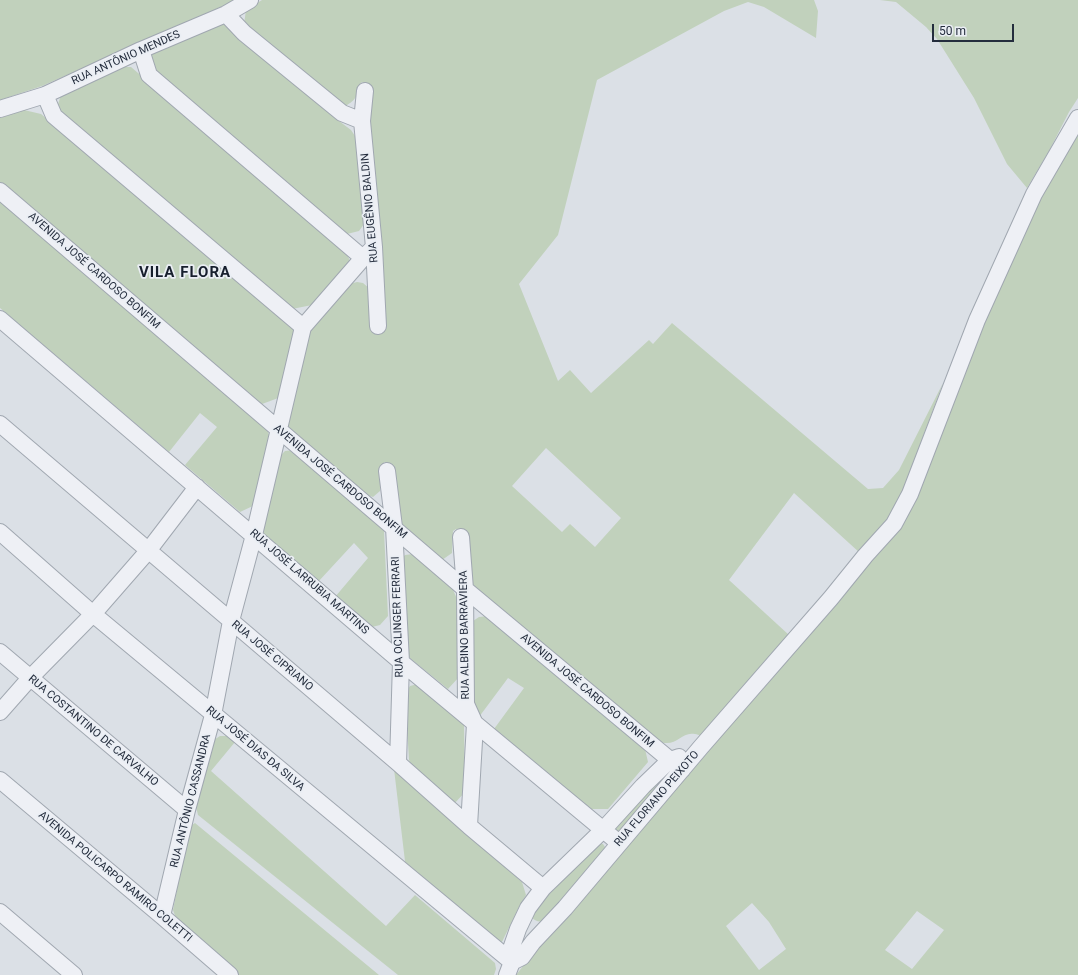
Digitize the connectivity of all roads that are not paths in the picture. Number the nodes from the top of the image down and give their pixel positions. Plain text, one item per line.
1 (250, 0) edge
2 (226, 14) junction
3 (141, 50) junction
4 (365, 91) dead end
5 (45, 95) junction
6 (0, 109) edge
7 (1078, 118) edge
8 (362, 122) junction
9 (0, 191) edge
10 (368, 252) junction
11 (0, 319) edge
12 (378, 326) dead end
13 (303, 327) junction
14 (0, 424) edge
15 (278, 429) junction
16 (387, 471) dead end
17 (196, 487) junction
18 (394, 527) junction
19 (0, 532) edge
20 (254, 535) junction
21 (461, 537) dead end
22 (148, 551) junction
23 (465, 588) junction
24 (94, 614) junction
25 (231, 621) junction
26 (0, 652) edge
27 (401, 662) junction
28 (30, 678) junction
29 (0, 712) edge
30 (213, 715) junction
31 (475, 724) junction
32 (398, 763) junction
33 (676, 765) junction
34 (0, 780) edge
35 (187, 810) junction
36 (469, 826) junction
37 (603, 830) junction
38 (619, 843) junction
39 (543, 888) junction
40 (0, 912) edge
41 (162, 916) junction
42 (509, 968) edge
43 (74, 975) edge
44 (230, 975) edge

1 - 2 street, RUA ANTÔNIO MENDES
2 - 3 street, RUA ANTÔNIO MENDES
2 - 8 street
3 - 5 street, RUA ANTÔNIO MENDES
3 - 10 street
4 - 8 street, RUA EUGÊNIO BALDIN
5 - 6 street, RUA ANTÔNIO MENDES
5 - 13 street
7 - 33 street, RUA FLORIANO PEIXOTO
8 - 10 street, RUA EUGÊNIO BALDIN
9 - 15 street, AVENIDA JOSÉ CARDOSO BONFIM
10 - 12 street, RUA EUGÊNIO BALDIN
10 - 13 street
11 - 17 street, RUA JOSÉ LARRUBIA MARTINS
13 - 15 street, RUA ANTÔNIO CASSANDRA
14 - 22 street, RUA JOSÉ CIPRIANO
15 - 18 street, AVENIDA JOSÉ CARDOSO BONFIM
15 - 20 street, RUA ANTÔNIO CASSANDRA
16 - 18 street, RUA OCLINGER FERRARI
17 - 20 street, RUA JOSÉ LARRUBIA MARTINS
17 - 22 street
18 - 23 street, AVENIDA JOSÉ CARDOSO BONFIM
18 - 27 street, RUA OCLINGER FERRARI
19 - 24 street, RUA JOSÉ DIAS DA SILVA
20 - 25 street, RUA ANTÔNIO CASSANDRA
20 - 27 street, RUA JOSÉ LARRUBIA MARTINS
21 - 23 street, RUA ALBINO BARRAVIERA
22 - 24 street
22 - 25 street, RUA JOSÉ CIPRIANO
23 - 31 street, RUA ALBINO BARRAVIERA
23 - 33 street, AVENIDA JOSÉ CARDOSO BONFIM
24 - 28 street
24 - 30 street, RUA JOSÉ DIAS DA SILVA
25 - 30 street, RUA ANTÔNIO CASSANDRA
25 - 32 street, RUA JOSÉ CIPRIANO
26 - 28 street, RUA COSTANTINO DE CARVALHO
27 - 31 street, RUA JOSÉ LARRUBIA MARTINS
27 - 32 street, RUA OCLINGER FERRARI
28 - 29 street
28 - 35 street, RUA COSTANTINO DE CARVALHO
30 - 35 street, RUA ANTÔNIO CASSANDRA
30 - 42 street, RUA JOSÉ DIAS DA SILVA
31 - 36 street, RUA ALBINO BARRAVIERA
31 - 37 street, RUA JOSÉ LARRUBIA MARTINS
32 - 36 street, RUA JOSÉ CIPRIANO
33 - 37 street, RUA FLORIANO PEIXOTO
33 - 38 street, RUA FLORIANO PEIXOTO
34 - 41 street, AVENIDA POLICARPO RAMIRO COLETTI
35 - 41 street, RUA ANTÔNIO CASSANDRA
36 - 39 street, RUA JOSÉ CIPRIANO
37 - 38 street, RUA JOSÉ LARRUBIA MARTINS
37 - 39 street, RUA FLORIANO PEIXOTO
38 - 42 street, RUA FLORIANO PEIXOTO
39 - 42 street, RUA FLORIANO PEIXOTO
40 - 43 street
41 - 44 street, AVENIDA POLICARPO RAMIRO COLETTI

